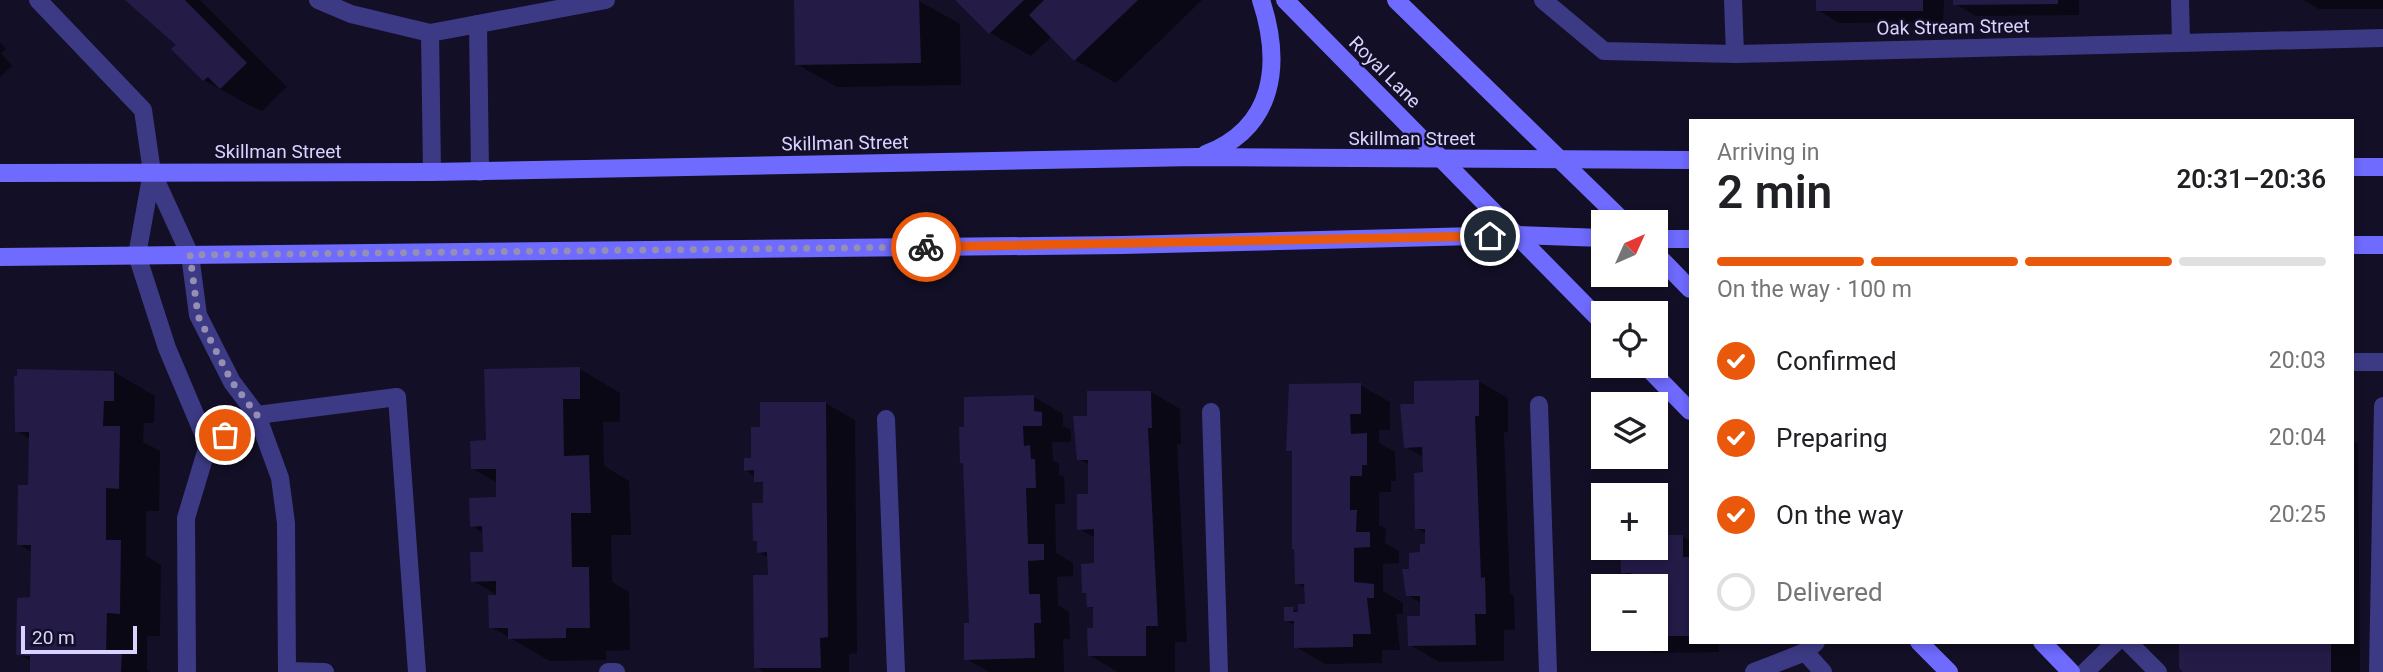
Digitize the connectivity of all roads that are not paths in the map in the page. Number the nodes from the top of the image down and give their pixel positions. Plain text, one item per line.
1 (38, 0) edge
2 (318, 0) edge
3 (606, 0) edge
4 (1261, 0) edge
5 (1285, 0) edge
6 (1396, 0) edge
7 (1544, 0) edge
8 (1733, 0) edge
9 (2180, 0) edge
10 (478, 24) junction
11 (430, 33) junction
12 (2383, 38) edge
13 (2181, 42) junction
14 (1735, 54) junction
15 (1196, 157) junction
16 (1558, 159) junction
17 (1442, 160) junction
18 (1689, 160) edge
19 (2354, 167) edge
20 (2383, 167) edge
21 (152, 172) junction
22 (432, 172) junction
23 (480, 172) junction
24 (0, 173) edge
25 (1611, 210) edge
26 (1516, 235) junction
27 (1591, 237) edge
28 (1668, 239) edge
29 (1689, 239) edge
30 (2354, 245) edge
31 (2383, 245) edge
32 (190, 255) junction
33 (137, 256) junction
34 (0, 257) edge
35 (1668, 266) edge
36 (1689, 288) edge
37 (1591, 311) edge
38 (2354, 362) edge
39 (2383, 362) edge
40 (1658, 378) edge
41 (1539, 405) dead end
42 (2383, 406) edge
43 (1689, 410) edge
44 (1211, 412) dead end
45 (257, 415) junction
46 (886, 419) dead end
47 (208, 445) junction
48 (1921, 644) edge
49 (2044, 644) edge
50 (2114, 644) edge
51 (2130, 644) edge
52 (1810, 647) edge
53 (287, 671) edge
54 (187, 672) edge
55 (325, 672) edge
56 (417, 672) edge
57 (608, 672) edge
58 (616, 672) edge
59 (896, 672) edge
60 (1219, 672) edge
61 (1548, 672) edge
62 (1754, 672) edge
63 (1823, 672) edge
64 (1949, 672) edge
65 (2071, 672) edge
66 (2085, 672) edge
67 (2158, 672) edge
68 (2378, 672) edge

1 - 21 street
2 - 11 street
3 - 10 street
4 - 15 main road
5 - 17 main road, Royal Lane
6 - 16 main road
7 - 14 street, Oak Stream Street
8 - 14 street
9 - 13 street
10 - 11 street
10 - 23 street
11 - 22 street
12 - 13 street, Oak Stream Street
13 - 14 street, Oak Stream Street
15 - 17 main road, Skillman Street
15 - 23 main road, Skillman Street
16 - 17 main road, Skillman Street
16 - 18 main road, Skillman Street
16 - 25 main road
17 - 26 main road, Royal Lane
19 - 20 main road
21 - 22 main road, Skillman Street
21 - 24 main road, Skillman Street
21 - 32 street
21 - 33 street
22 - 23 main road, Skillman Street
26 - 27 main road
26 - 32 main road
26 - 37 main road, Royal Lane
28 - 29 main road
30 - 31 main road
32 - 33 main road
32 - 45 street
33 - 34 main road
33 - 47 street
35 - 36 main road
38 - 39 street
40 - 43 main road
41 - 61 street
42 - 68 street
44 - 60 street
45 - 47 street
45 - 53 street
45 - 56 street
46 - 59 street
47 - 54 street
48 - 64 main road
49 - 65 main road
50 - 66 street
51 - 67 street
52 - 62 street
52 - 63 street
53 - 55 street
57 - 58 street

